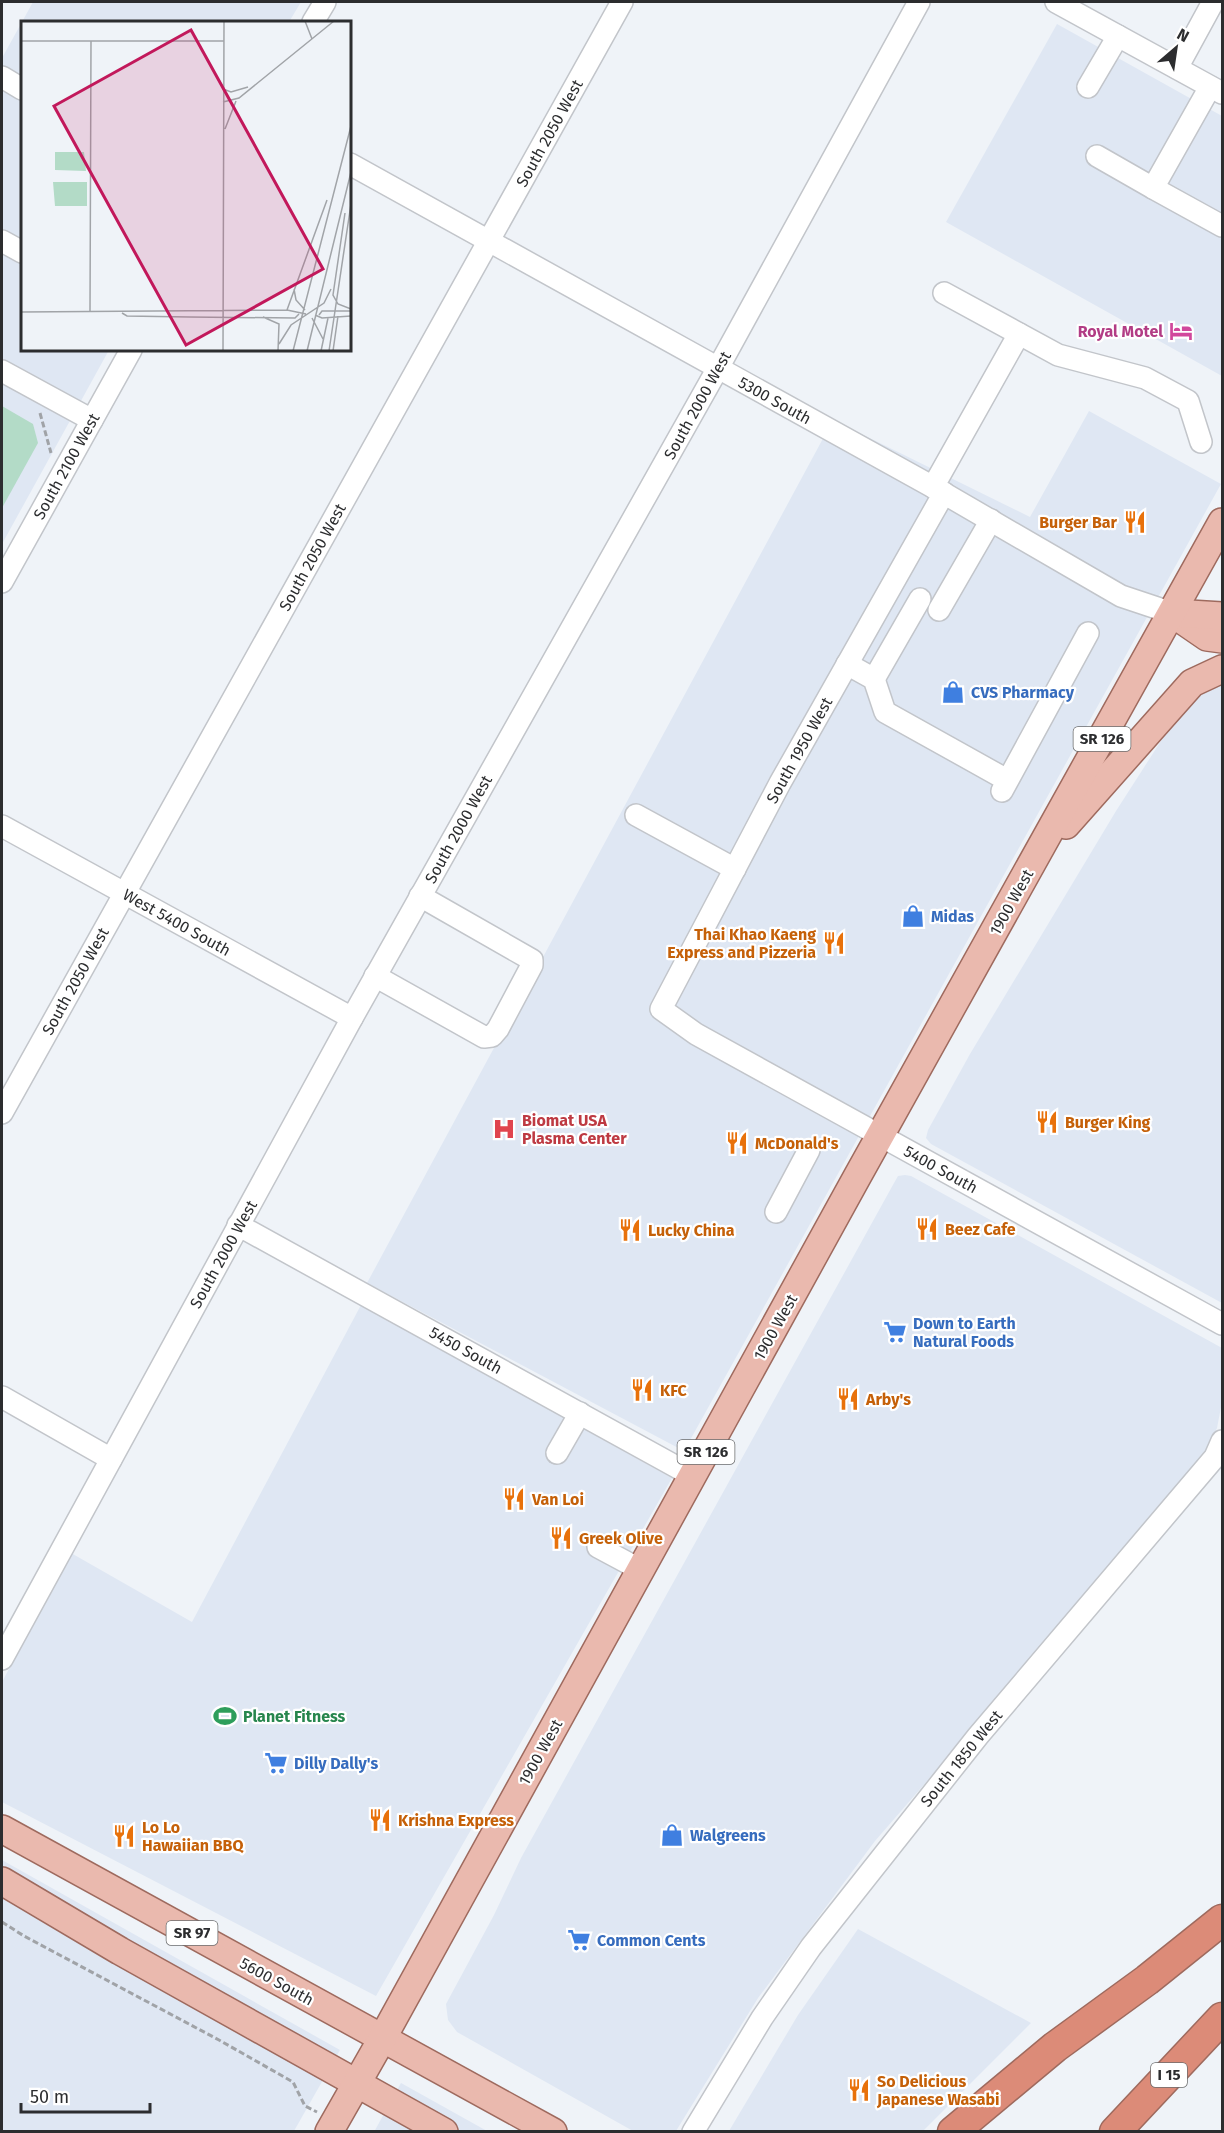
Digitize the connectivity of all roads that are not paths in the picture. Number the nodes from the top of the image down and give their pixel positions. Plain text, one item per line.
1 (325, 2) edge
2 (622, 2) edge
3 (919, 2) edge
4 (1056, 2) edge
5 (1213, 2) edge
6 (314, 21) edge
7 (1118, 36) junction
8 (1177, 68) junction
9 (2, 77) edge
10 (1088, 87) dead end
11 (21, 88) edge
12 (1216, 90) edge
13 (1097, 156) dead end
14 (351, 165) edge
15 (1153, 188) junction
16 (1222, 226) edge
17 (489, 240) junction
18 (2, 241) edge
19 (21, 251) edge
20 (944, 293) dead end
21 (1019, 334) junction
22 (130, 351) edge
23 (718, 369) junction
24 (2, 370) edge
25 (92, 420) junction
26 (1201, 442) dead end
27 (938, 490) junction
28 (991, 520) junction
29 (1222, 524) edge
30 (2, 582) edge
31 (920, 599) dead end
32 (939, 610) dead end
33 (1172, 613) junction
34 (1222, 616) edge
35 (1088, 633) dead end
36 (1222, 639) edge
37 (847, 664) junction
38 (1222, 669) edge
39 (874, 679) junction
40 (636, 815) dead end
41 (2, 826) edge
42 (1032, 864) junction
43 (735, 869) junction
44 (124, 893) junction
45 (420, 896) junction
46 (375, 976) junction
47 (661, 1010) joint
48 (351, 1018) junction
49 (2, 1113) edge
50 (881, 1136) junction
51 (809, 1150) dead end
52 (776, 1212) dead end
53 (238, 1226) junction
54 (1222, 1324) edge
55 (2, 1397) edge
56 (580, 1413) junction
57 (1222, 1442) edge
58 (557, 1453) dead end
59 (111, 1459) junction
60 (693, 1476) junction
61 (598, 1547) dead end
62 (640, 1570) junction
63 (2, 1659) edge
64 (2, 1829) edge
65 (2, 1881) edge
66 (1222, 1920) edge
67 (1222, 2018) edge
68 (382, 2039) junction
69 (357, 2084) junction
70 (963, 2126) edge
71 (329, 2132) edge
72 (444, 2132) edge
73 (553, 2132) edge
74 (693, 2132) edge
75 (1115, 2132) edge

1 - 6 street
2 - 17 street, South 2050 West
3 - 23 street, South 2000 West
4 - 7 street
5 - 8 street
7 - 8 street
7 - 10 street
8 - 12 street
9 - 11 street
12 - 15 street
13 - 15 street
14 - 17 street, 5300 South
15 - 16 street
17 - 23 street, 5300 South
17 - 44 street, South 2050 West
18 - 19 street
20 - 21 street
21 - 26 street
21 - 27 street, South 1950 West
22 - 25 street, South 2100 West
23 - 27 street, 5300 South
23 - 45 street, South 2000 West
24 - 25 street
25 - 30 street, South 2100 West
27 - 28 street, 5300 South
27 - 37 street, South 1950 West
28 - 32 street
28 - 33 street, 5300 South
29 - 33 main road, 1900 West / SR 126
31 - 39 street
33 - 34 main road
33 - 36 main road
33 - 42 main road, 1900 West / SR 126
35 - 39 street
37 - 39 street
37 - 43 street, South 1950 West
38 - 42 main road
40 - 43 street
41 - 44 street, West 5400 South
42 - 50 main road, 1900 West / SR 126
43 - 47 street, South 1950 West
44 - 48 street, West 5400 South
44 - 49 street, South 2050 West
45 - 46 street, South 2000 West
45 - 46 street
46 - 48 street, South 2000 West
47 - 50 street, 5400 South
48 - 53 street, South 2000 West
50 - 54 street, 5400 South
50 - 60 main road, 1900 West / SR 126
51 - 52 street
53 - 56 street, 5450 South
53 - 59 street, South 2000 West
55 - 59 street
56 - 58 street
56 - 60 street, 5450 South
57 - 74 street, South 1850 West
59 - 63 street, South 2000 West
60 - 62 main road, 1900 West / SR 126
61 - 62 street
62 - 68 main road, 1900 West / SR 126
64 - 68 main road, 5600 South / SR 97
65 - 69 main road
66 - 70 highway
67 - 75 highway, I 15
68 - 69 main road, 1900 West / SR 126
68 - 73 main road, 5600 South / SR 97
69 - 71 main road, 1900 West / SR 126
69 - 72 main road

